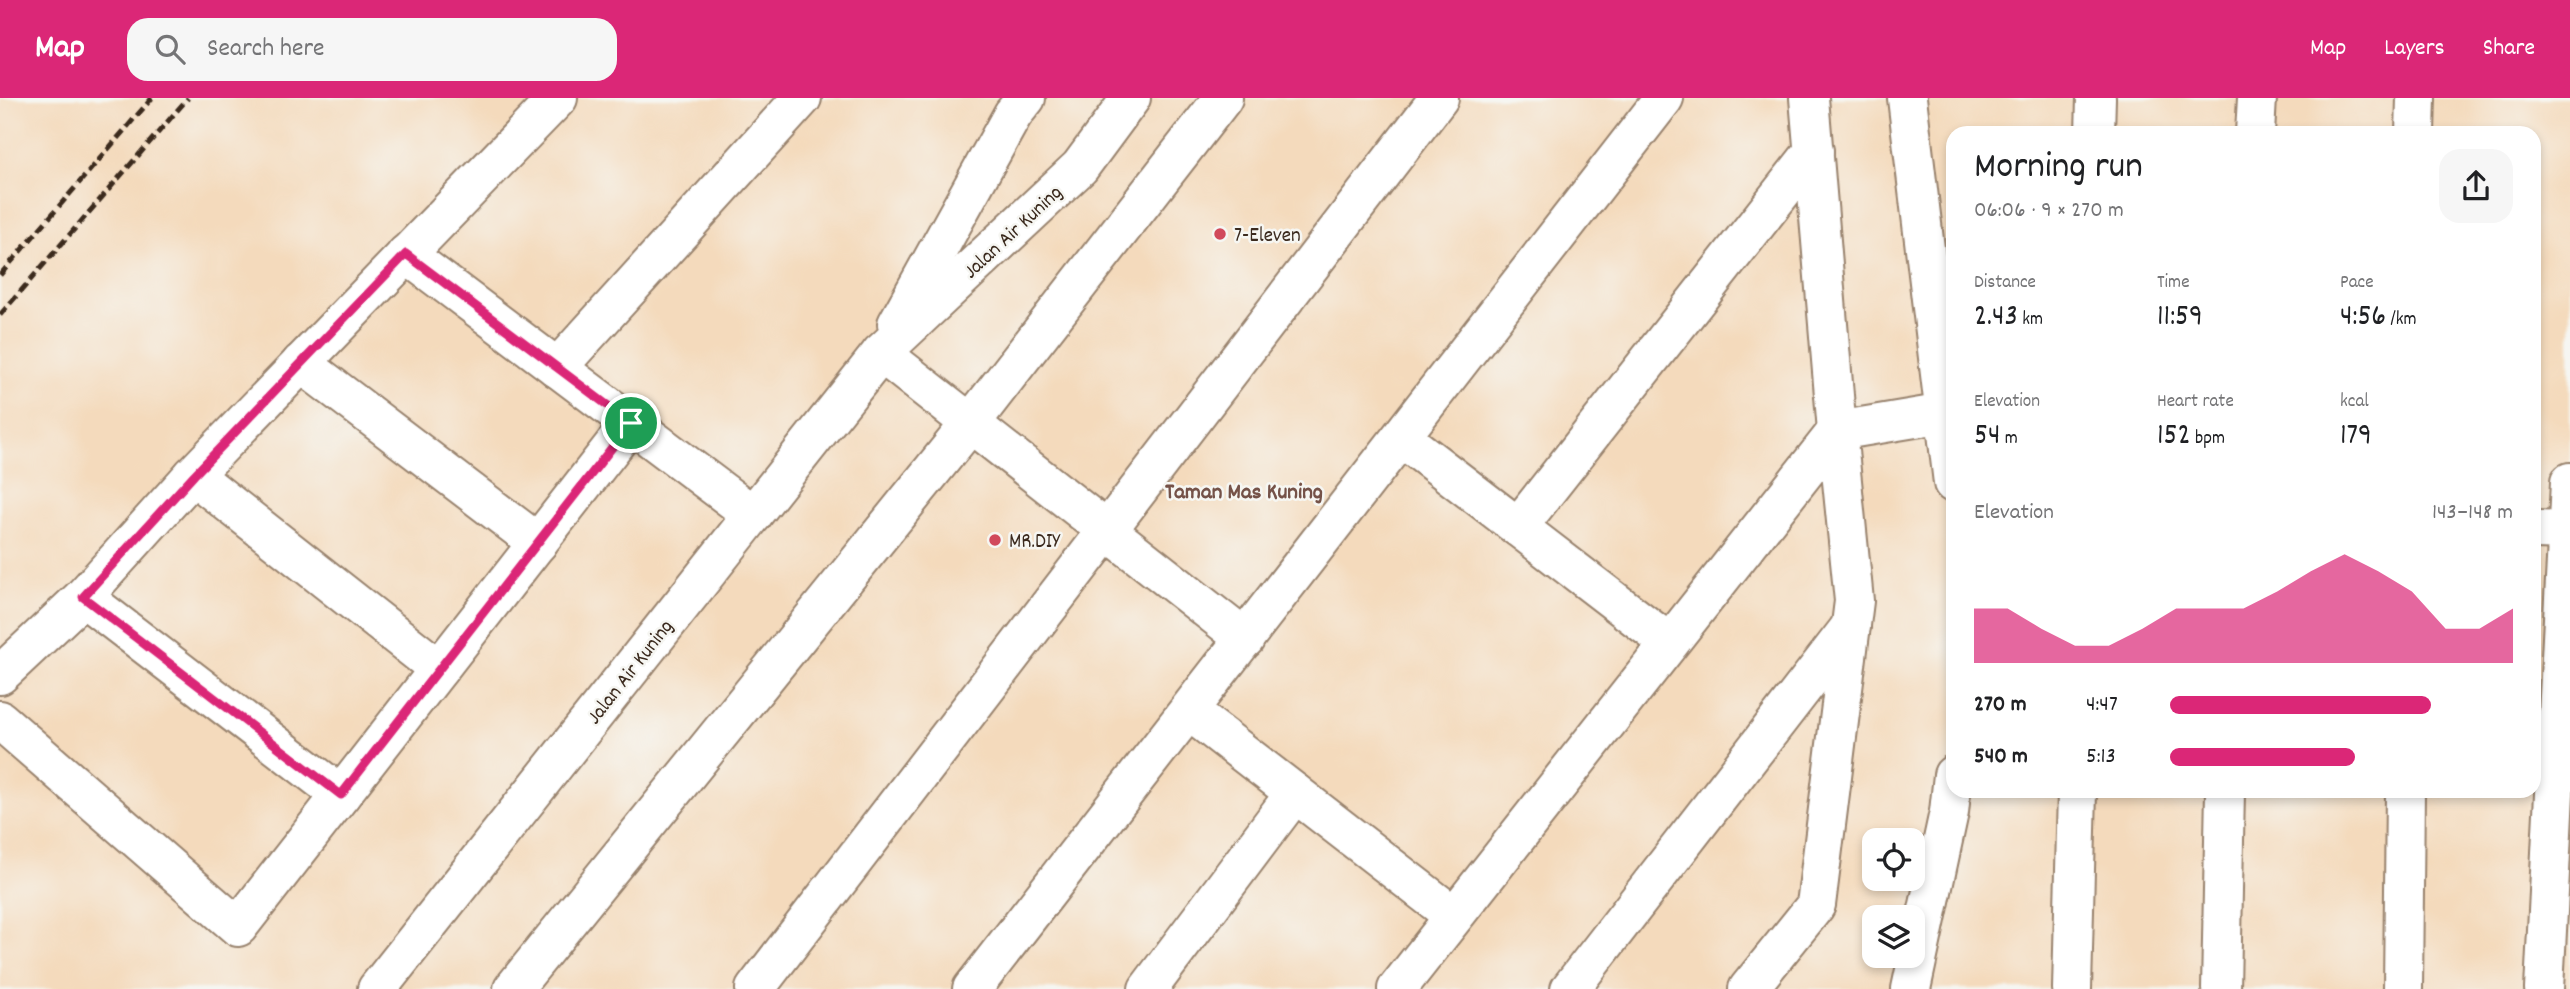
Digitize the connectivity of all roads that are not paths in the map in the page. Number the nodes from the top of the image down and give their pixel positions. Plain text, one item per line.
1 (558, 98) edge
2 (802, 98) edge
3 (1026, 98) edge
4 (1131, 98) edge
5 (1223, 98) edge
6 (1440, 98) edge
7 (1664, 98) edge
8 (1809, 98) edge
9 (1907, 98) edge
10 (2096, 98) edge
11 (2257, 98) edge
12 (2416, 98) edge
13 (2095, 126) edge
14 (2255, 126) edge
15 (2415, 126) edge
16 (1814, 151) junction
17 (406, 254) junction
18 (881, 353) junction
19 (301, 363) junction
20 (557, 368) junction
21 (1945, 413) junction
22 (1946, 422) edge
23 (631, 423) junction
24 (970, 424) junction
25 (1837, 431) junction
26 (1402, 438) junction
27 (194, 475) junction
28 (2570, 482) edge
29 (753, 514) junction
30 (1518, 527) junction
31 (1107, 531) junction
32 (2557, 531) edge
33 (538, 543) junction
34 (83, 597) junction
35 (1851, 626) junction
36 (1245, 639) junction
37 (1669, 643) junction
38 (439, 669) junction
39 (0, 675) edge
40 (1189, 711) junction
41 (0, 720) edge
42 (1295, 793) junction
43 (341, 795) junction
44 (1950, 798) edge
45 (2077, 798) edge
46 (2225, 798) edge
47 (2404, 798) edge
48 (1454, 916) junction
49 (377, 989) edge
50 (513, 989) edge
51 (755, 989) edge
52 (972, 989) edge
53 (1148, 989) edge
54 (1396, 989) edge
55 (1570, 989) edge
56 (1748, 989) edge
57 (1911, 989) edge
58 (2072, 989) edge
59 (2221, 989) edge
60 (2403, 989) edge
61 (2544, 989) edge

1 - 17 street
2 - 20 street
3 - 18 street, Jalan Air Kuning
4 - 18 street, Jalan Air Kuning
5 - 24 street
6 - 31 street
7 - 26 street
8 - 16 street
9 - 21 street
10 - 13 street
11 - 14 street
12 - 15 street
16 - 25 street
16 - 30 street
17 - 19 street
17 - 20 street
18 - 24 street
18 - 29 street, Jalan Air Kuning
19 - 27 street
19 - 33 street
20 - 23 street
21 - 22 street
21 - 25 street
23 - 29 street
23 - 33 street
24 - 31 street
24 - 50 street
25 - 35 street
25 - 37 street
26 - 30 street
26 - 36 street
27 - 34 street
27 - 38 street
28 - 32 street
29 - 49 street, Jalan Air Kuning
30 - 37 street
31 - 36 street
31 - 51 street
32 - 61 street
33 - 38 street
34 - 39 street
34 - 43 street
35 - 55 street
35 - 56 street
36 - 40 street
37 - 48 street
38 - 43 street
40 - 42 street
40 - 52 street
41 - 43 street
42 - 48 street
42 - 53 street
44 - 57 street
45 - 58 street
46 - 59 street
47 - 60 street
48 - 54 street

